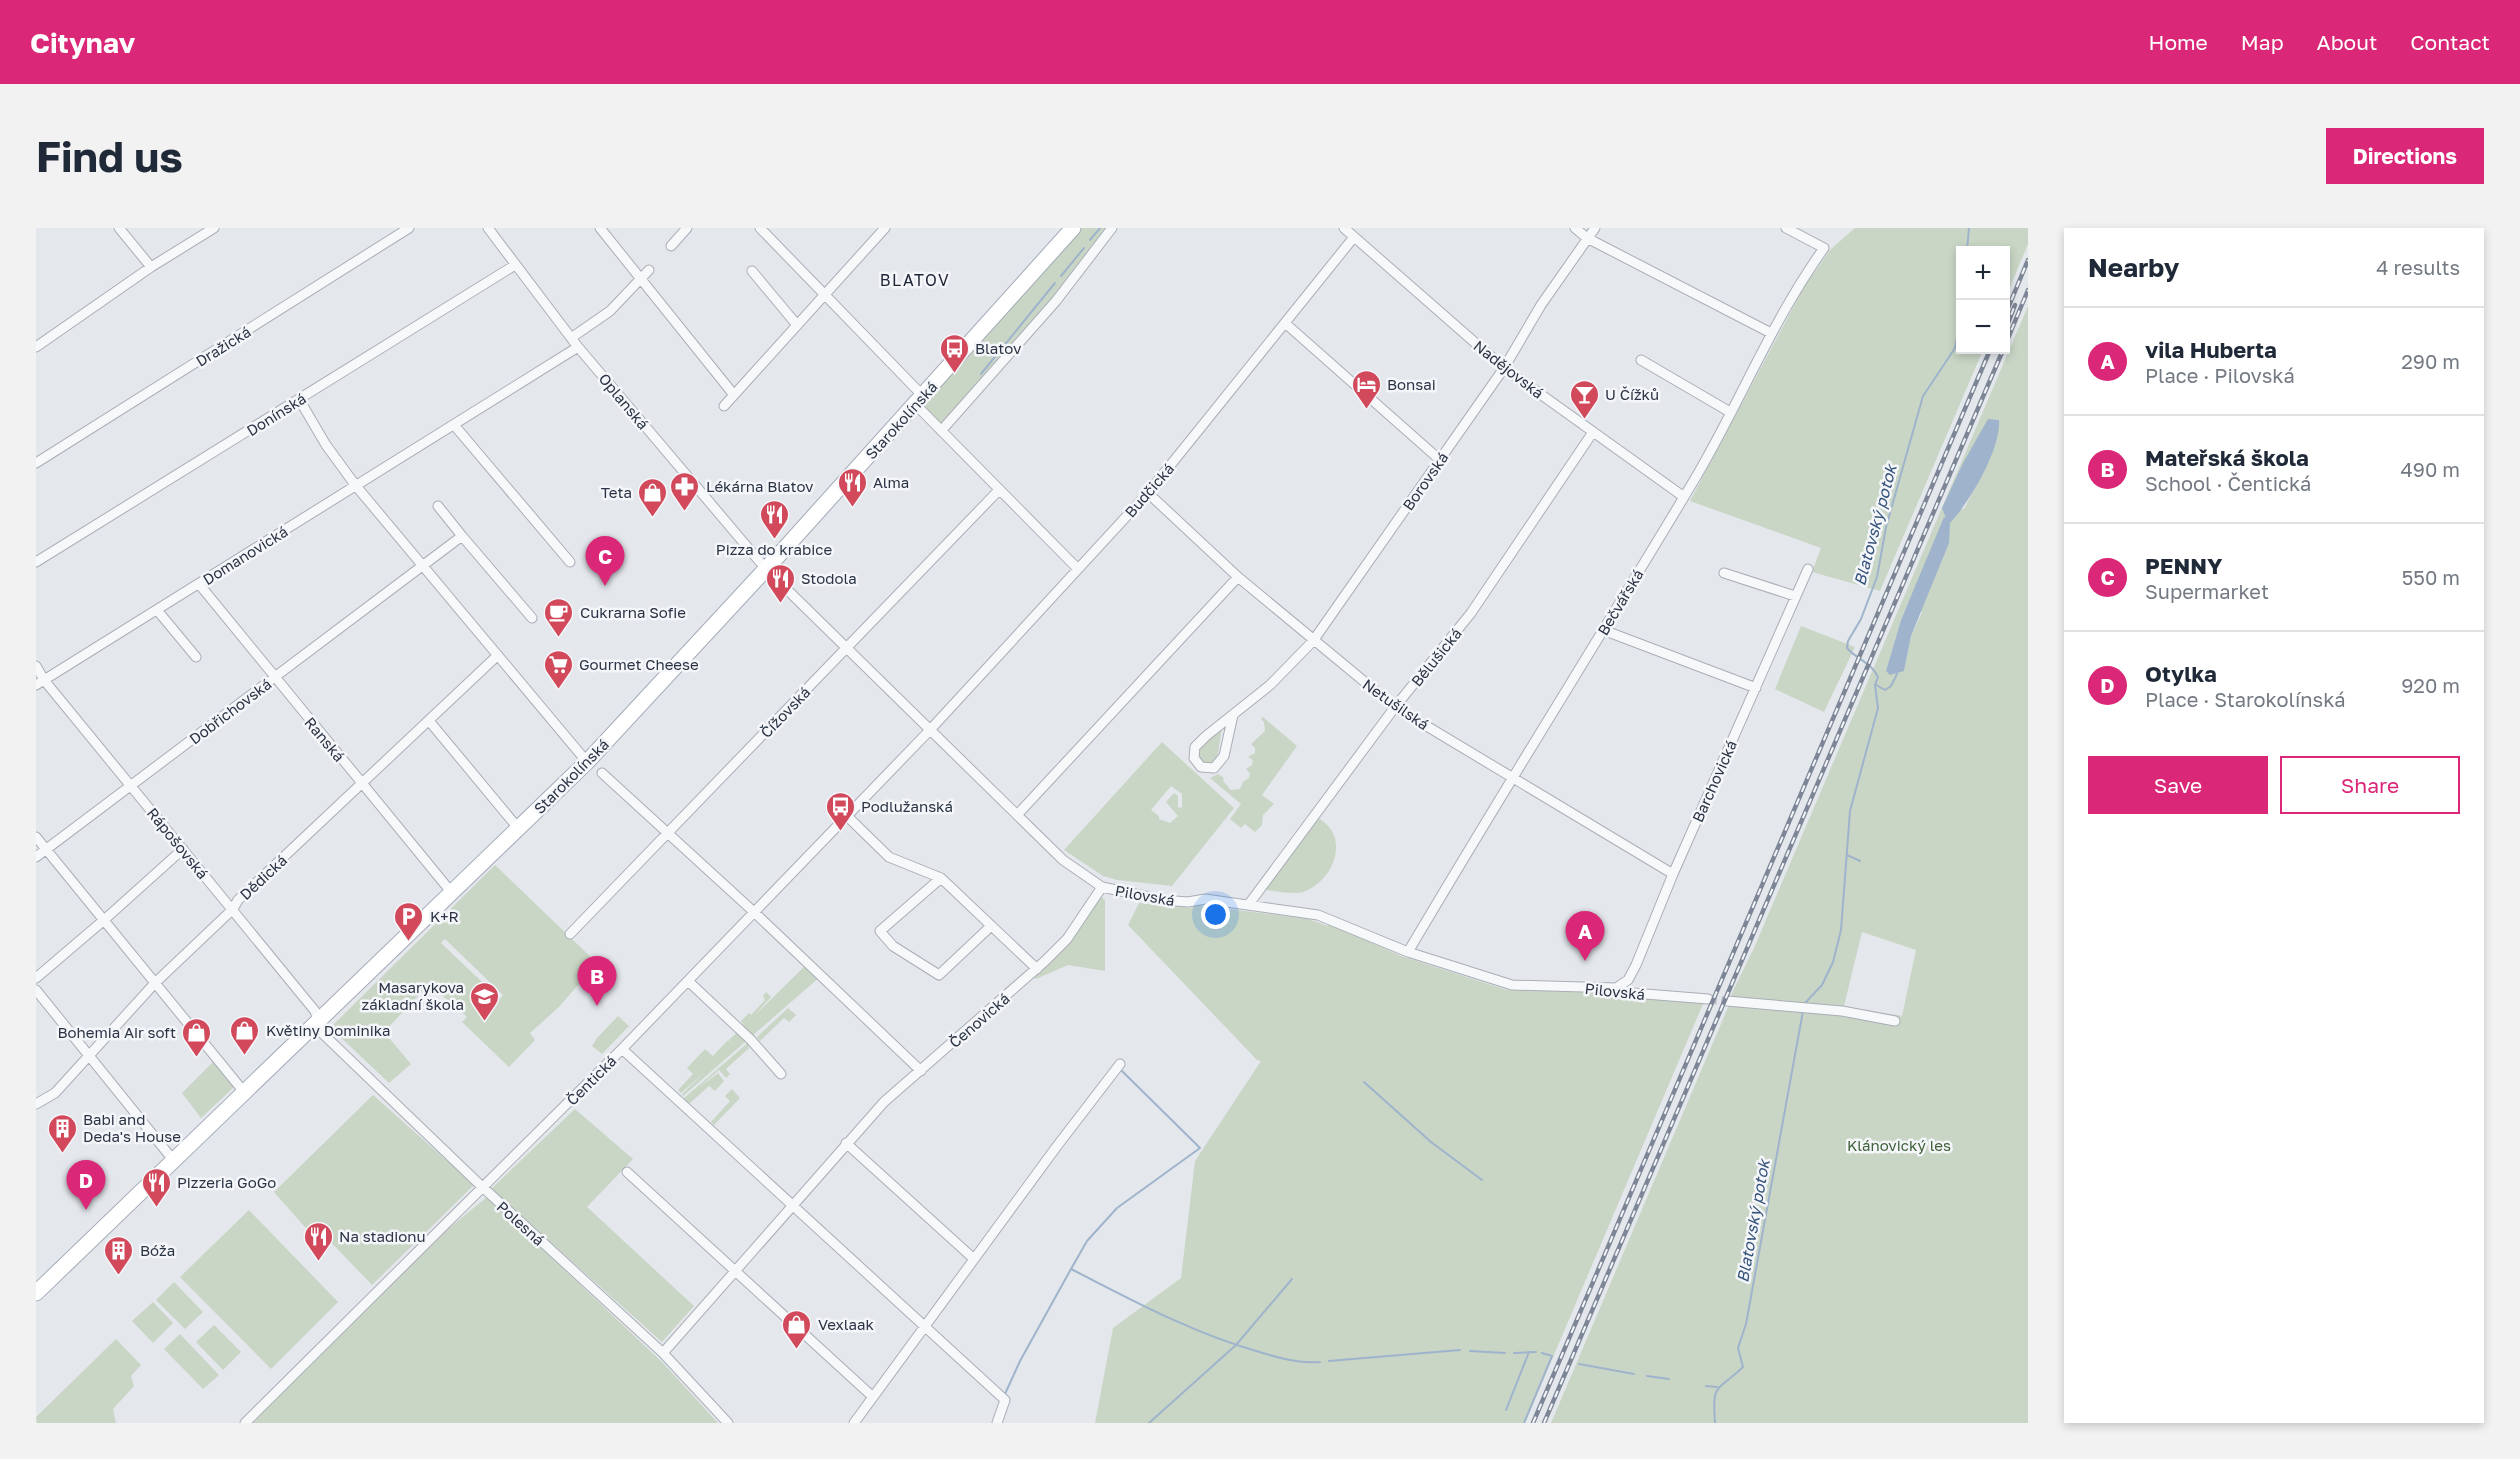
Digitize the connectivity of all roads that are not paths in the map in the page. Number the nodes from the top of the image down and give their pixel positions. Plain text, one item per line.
1 (119, 228) edge
2 (214, 228) edge
3 (409, 228) edge
4 (488, 228) edge
5 (600, 228) edge
6 (687, 228) edge
7 (759, 228) edge
8 (885, 228) edge
9 (1074, 228) edge
10 (1113, 228) edge
11 (1344, 228) edge
12 (1575, 228) edge
13 (1595, 228) edge
14 (1786, 228) edge
15 (1354, 237) junction
16 (1587, 238) junction
17 (671, 246) dead end
18 (515, 265) junction
19 (151, 267) junction
20 (649, 270) dead end
21 (752, 271) dead end
22 (641, 280) junction
23 (824, 294) junction
24 (1285, 323) junction
25 (797, 325) junction
26 (1771, 333) junction
27 (571, 338) junction
28 (36, 347) edge
29 (578, 347) junction
30 (1641, 360) dead end
31 (1504, 368) junction
32 (734, 395) junction
33 (299, 399) junction
34 (919, 400) junction
35 (724, 406) dead end
36 (1730, 411) junction
37 (454, 424) junction
38 (941, 431) junction
39 (1593, 432) junction
40 (1440, 460) junction
41 (36, 463) edge
42 (356, 486) junction
43 (999, 490) junction
44 (1148, 493) junction
45 (1684, 496) junction
46 (438, 506) dead end
47 (462, 536) junction
48 (36, 562) edge
49 (570, 562) dead end
50 (424, 566) junction
51 (766, 569) junction
52 (1078, 569) junction
53 (1808, 569) dead end
54 (1724, 573) dead end
55 (1238, 577) junction
56 (199, 584) junction
57 (1795, 596) junction
58 (157, 610) junction
59 (532, 618) dead end
60 (1603, 630) junction
61 (1313, 641) junction
62 (848, 647) junction
63 (498, 656) junction
64 (196, 657) dead end
65 (36, 666) edge
66 (275, 678) junction
67 (40, 682) edge
68 (1756, 688) junction
69 (1395, 707) junction
70 (1233, 715) junction
71 (430, 722) junction
72 (929, 730) junction
73 (587, 762) junction
74 (602, 773) dead end
75 (1511, 778) junction
76 (363, 784) junction
77 (131, 785) junction
78 (1017, 815) junction
79 (847, 816) junction
80 (518, 828) junction
81 (668, 833) junction
82 (36, 837) edge
83 (46, 849) junction
84 (183, 849) junction
85 (36, 857) edge
86 (1673, 874) junction
87 (941, 878) junction
88 (1102, 887) junction
89 (452, 893) junction
90 (1249, 904) junction
91 (233, 909) junction
92 (754, 912) junction
93 (104, 920) junction
94 (991, 926) junction
95 (570, 934) dead end
96 (1408, 952) junction
97 (1036, 969) junction
98 (36, 978) edge
99 (688, 981) junction
100 (155, 983) junction
101 (1616, 988) junction
102 (36, 990) edge
103 (1708, 999) tunnel mouth
104 (1727, 1001) tunnel mouth
105 (319, 1021) junction
106 (1895, 1021) dead end
107 (622, 1049) junction
108 (89, 1056) junction
109 (1120, 1064) dead end
110 (921, 1071) junction
111 (781, 1074) dead end
112 (244, 1092) junction
113 (36, 1104) edge
114 (846, 1143) junction
115 (174, 1161) junction
116 (627, 1172) dead end
117 (483, 1188) junction
118 (791, 1206) junction
119 (974, 1259) junction
120 (736, 1270) junction
121 (36, 1293) edge
122 (924, 1326) junction
123 (663, 1353) junction
124 (873, 1397) junction
125 (245, 1423) edge
126 (728, 1423) edge
127 (854, 1423) edge
128 (997, 1423) edge

1 - 19 street
2 - 19 street
3 - 41 street, Dražická
4 - 18 street, Oplanská
5 - 22 street
6 - 17 street
7 - 23 street
8 - 23 street
9 - 34 main road, Starokolínská
10 - 38 street
11 - 15 street, Nadějovská
12 - 16 street
13 - 16 street, Borovská
14 - 26 street, Bečvářská
15 - 24 street, Budčická
15 - 31 street, Nadějovská
16 - 26 street
16 - 31 street, Borovská
18 - 27 street, Oplanská
18 - 33 street, Donínská
19 - 28 street
20 - 22 street
21 - 25 street
22 - 27 street
22 - 32 street
23 - 25 street
23 - 34 street
24 - 40 street
24 - 44 street, Budčická
25 - 32 street
26 - 36 street, Bečvářská
27 - 29 street, Oplanská
29 - 37 street, Domanovická
29 - 51 street, Oplanská
30 - 36 street
31 - 39 street, Nadějovská
31 - 40 street, Borovská
32 - 35 street
33 - 42 street
33 - 48 street, Donínská
34 - 38 street
34 - 51 main road, Starokolínská
36 - 45 street, Bečvářská
37 - 42 street, Domanovická
37 - 49 street
38 - 43 street
39 - 45 street, Nadějovská
39 - 69 street, Bělušická
40 - 61 street, Borovská
42 - 50 street
42 - 56 street, Domanovická
43 - 52 street
43 - 62 street, Čížovská
44 - 52 street, Budčická
44 - 55 street, Netušilská
45 - 60 street, Bečvářská
46 - 47 street
47 - 50 street, Dobřichovská
47 - 59 street
50 - 63 street
50 - 66 street, Dobřichovská
51 - 62 street, Pilovská
51 - 73 main road, Starokolínská
52 - 72 street, Budčická
53 - 57 street, Barchovická
54 - 57 street
55 - 61 street, Netušilská
55 - 78 street
56 - 58 street, Domanovická
56 - 66 street, Ranská
57 - 68 street, Barchovická
58 - 64 street
58 - 67 street, Domanovická
60 - 68 street
60 - 75 street, Bečvářská
61 - 69 street, Netušilská
61 - 70 street, Borovská
62 - 72 street, Pilovská
62 - 81 street, Čížovská
63 - 71 street, Dědická
63 - 73 street
65 - 67 street, Rápošovská
66 - 76 street, Ranská
66 - 77 street, Dobřichovská
67 - 77 street, Rápošovská
68 - 86 street, Barchovická
69 - 75 street, Netušilská
69 - 90 street, Bělušická
70 - 70 street, Borovská
71 - 76 street, Dědická
71 - 80 street
72 - 78 street, Pilovská
72 - 79 street, Čentická
73 - 80 main road, Starokolínská
74 - 81 street
75 - 86 street, Netušilská
75 - 96 street, Bečvářská
76 - 89 street, Ranská
76 - 91 street, Dědická
77 - 83 street, Dobřichovská
77 - 84 street, Rápošovská
78 - 88 street, Pilovská
79 - 87 street
79 - 92 street, Čentická
80 - 89 main road, Starokolínská
81 - 92 street
81 - 95 street, Čížovská
82 - 83 street
83 - 85 street, Dobřichovská
83 - 93 street
84 - 91 street, Rápošovská
84 - 93 street
86 - 101 street, Barchovická
87 - 94 street
87 - 94 street
88 - 90 street, Pilovská
88 - 97 street, Čenovická
89 - 105 main road, Starokolínská
90 - 96 street, Pilovská
91 - 100 street, Dědická
91 - 105 street, Rápošovská
92 - 99 street, Čentická
92 - 110 street
93 - 98 street
93 - 100 street
94 - 97 street
96 - 101 street, Pilovská
97 - 110 street, Čenovická
99 - 107 street, Čentická
99 - 111 street
100 - 108 street, Dědická
100 - 112 street
101 - 103 street, Pilovská
102 - 108 street
104 - 106 street
105 - 112 main road, Starokolínská
105 - 117 street, Polesná
107 - 117 street, Čentická
107 - 118 street
108 - 113 street, Dědická
108 - 115 street
109 - 119 street
110 - 114 street, Čenovická
112 - 115 main road, Starokolínská
114 - 118 street, Čenovická
114 - 119 street
115 - 121 main road, Starokolínská
116 - 120 street
117 - 123 street, Polesná
117 - 125 street, Čentická
118 - 120 street, Čenovická
118 - 122 street
119 - 122 street
120 - 123 street, Čenovická
120 - 124 street
122 - 124 street
122 - 128 street
123 - 126 street, Polesná
124 - 127 street

